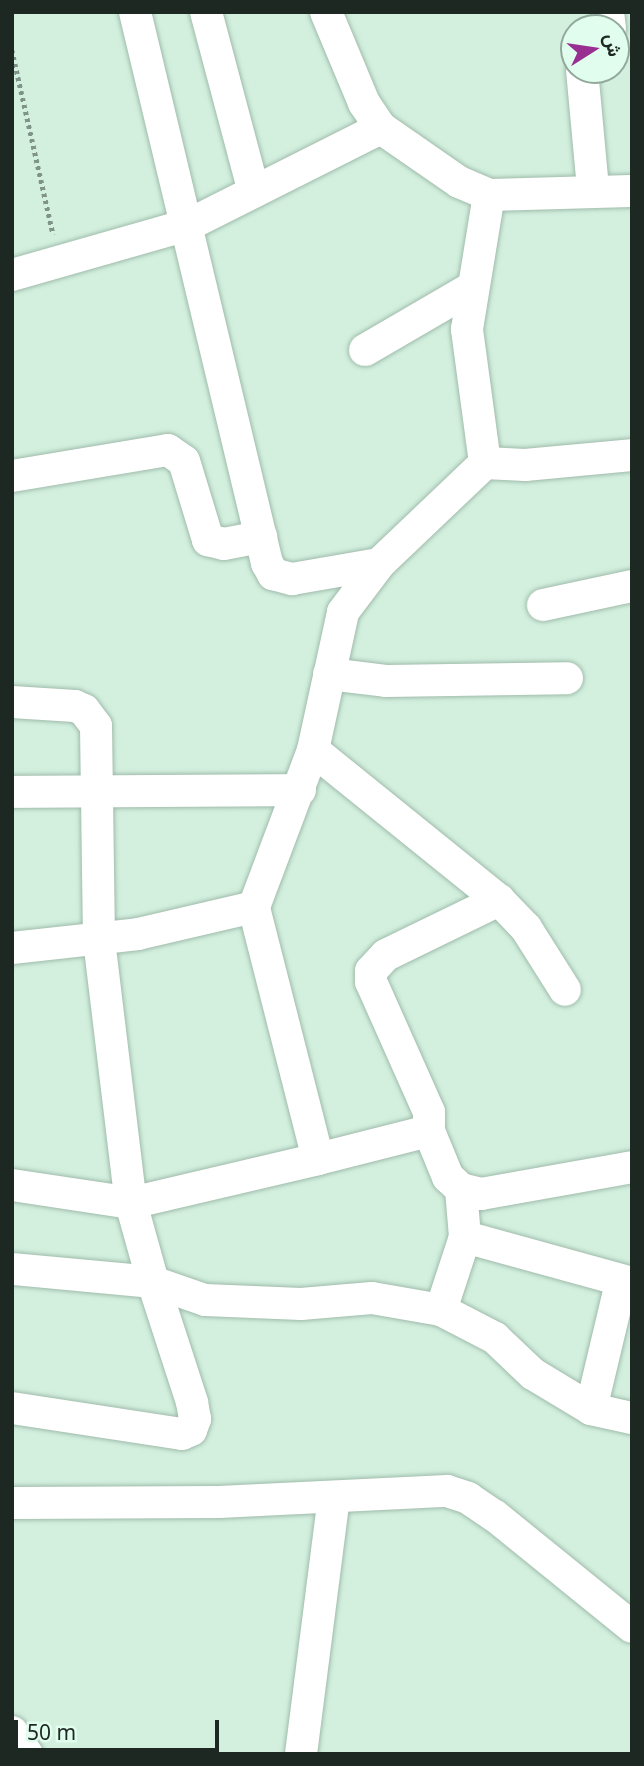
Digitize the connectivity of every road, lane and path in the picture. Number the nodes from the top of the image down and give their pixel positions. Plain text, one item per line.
1 (135, 12) edge
2 (206, 12) edge
3 (326, 12) edge
4 (12, 50) edge
5 (583, 84) edge
6 (381, 128) junction
7 (593, 189) junction
8 (632, 191) edge
9 (254, 192) junction
10 (489, 195) junction
11 (188, 225) junction
12 (59, 264) junction
13 (12, 275) edge
14 (470, 289) junction
15 (365, 350) dead end
16 (632, 455) edge
17 (485, 463) junction
18 (12, 476) edge
19 (261, 537) junction
20 (379, 564) junction
21 (632, 586) edge
22 (543, 605) dead end
23 (329, 674) junction
24 (567, 678) dead end
25 (12, 702) edge
26 (313, 750) junction
27 (300, 790) junction
28 (12, 792) edge
29 (97, 792) junction
30 (499, 900) junction
31 (254, 907) junction
32 (99, 940) junction
33 (12, 948) edge
34 (565, 990) dead end
35 (429, 1132) junction
36 (318, 1159) junction
37 (632, 1167) edge
38 (12, 1185) edge
39 (461, 1189) junction
40 (131, 1203) junction
41 (465, 1237) junction
42 (12, 1269) edge
43 (153, 1282) junction
44 (627, 1283) edge
45 (441, 1310) junction
46 (12, 1408) edge
47 (591, 1409) junction
48 (632, 1418) edge
49 (334, 1497) junction
50 (12, 1503) edge
51 (632, 1627) edge
52 (12, 1732) edge
53 (27, 1754) edge
54 (302, 1754) edge

1 - 11 street
2 - 9 street
3 - 6 street
4 - 12 path
5 - 7 street
6 - 9 street
6 - 10 street
7 - 8 street
7 - 10 street
9 - 11 street
10 - 14 street
11 - 12 street
11 - 19 street
12 - 13 street
14 - 15 street
14 - 17 street
16 - 17 street
17 - 20 street
18 - 19 street
19 - 20 street
20 - 23 street
21 - 22 street
23 - 24 street
23 - 26 street
25 - 29 street
26 - 27 street
26 - 30 street
27 - 29 street
27 - 31 street
28 - 29 street
29 - 32 street
30 - 34 street
30 - 35 street
31 - 32 street
31 - 36 street
32 - 33 street
32 - 40 street
35 - 36 street
35 - 39 street
36 - 40 street
37 - 39 street
38 - 40 street
39 - 41 street
40 - 43 street
41 - 44 street
41 - 45 street
42 - 43 street
43 - 45 street
43 - 46 street
44 - 47 street
45 - 47 street
47 - 48 street
49 - 50 street
49 - 51 street
49 - 54 street
52 - 53 street

